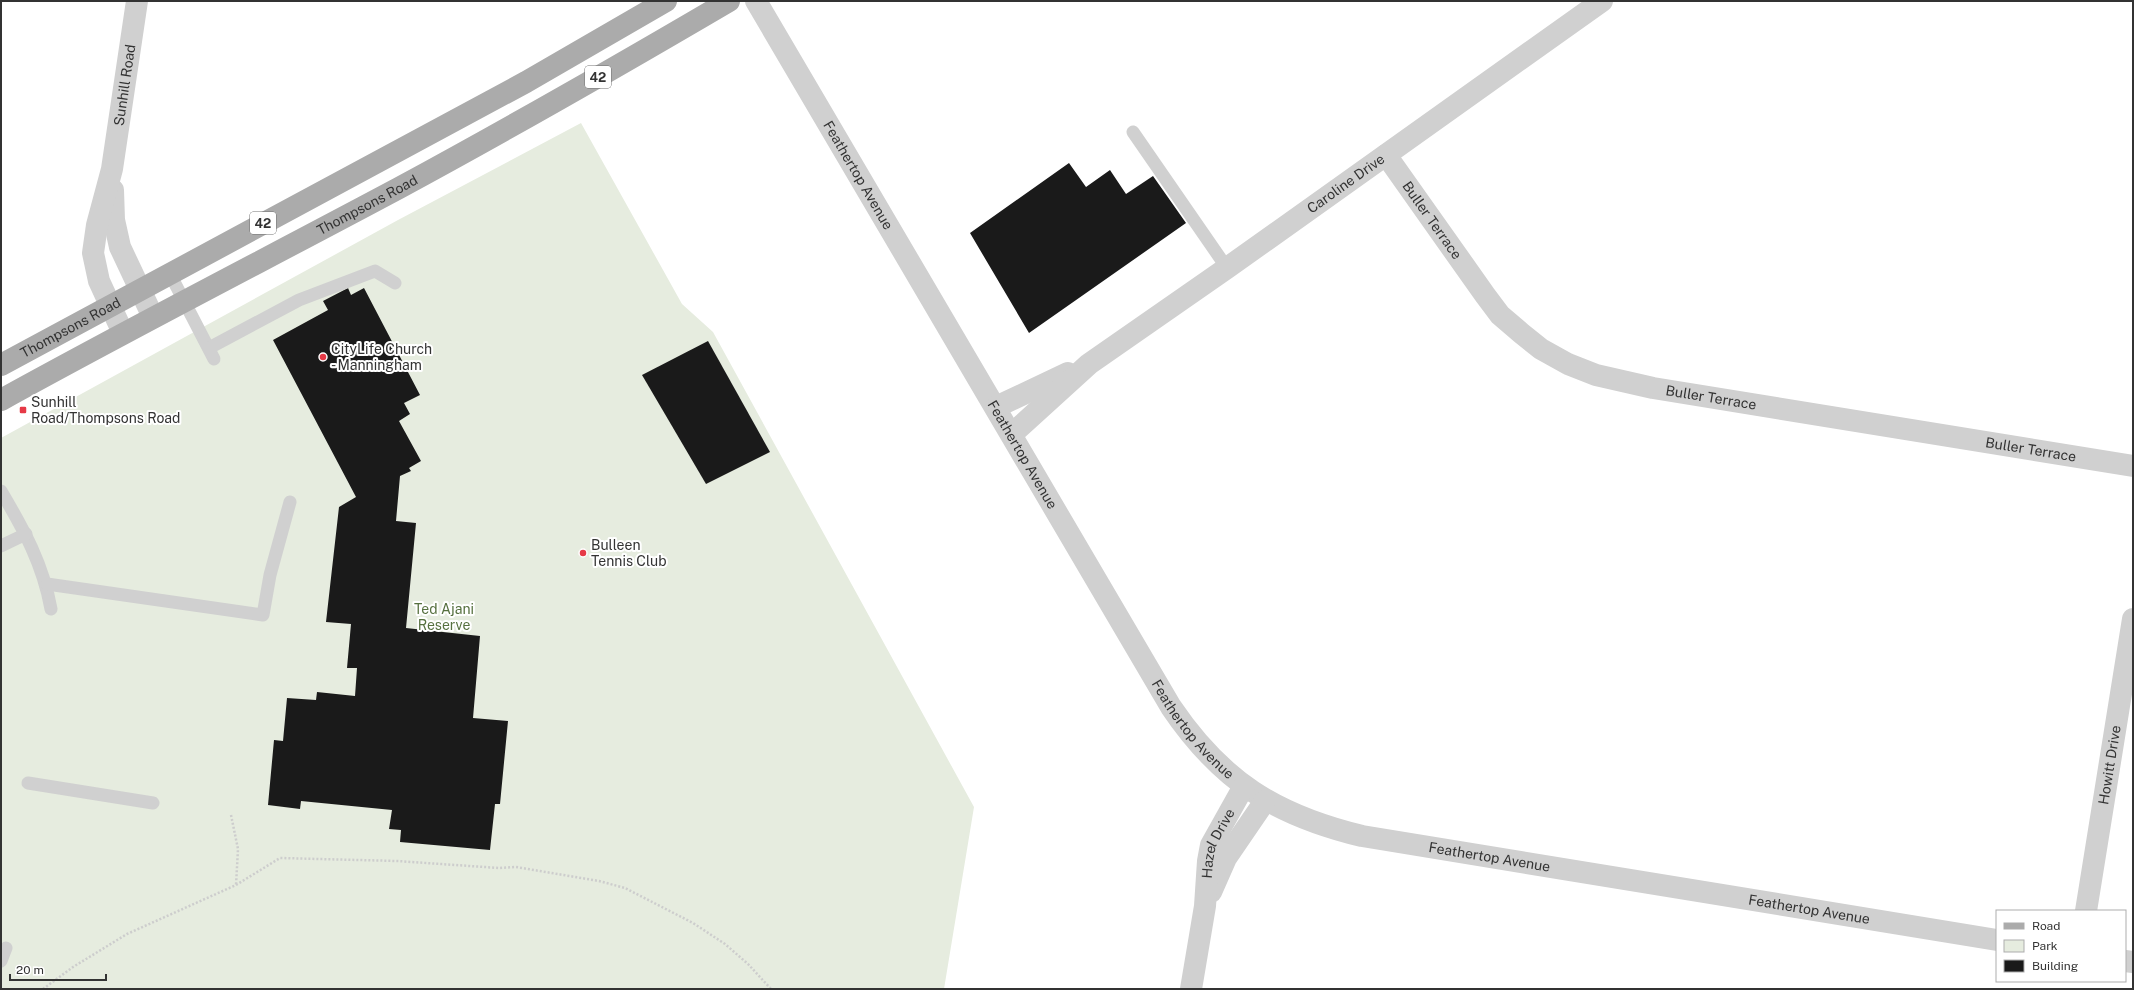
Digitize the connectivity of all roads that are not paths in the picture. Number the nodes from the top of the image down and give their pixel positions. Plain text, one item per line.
1 (137, 1) edge
2 (666, 1) edge
3 (729, 1) edge
4 (756, 1) edge
5 (1602, 1) edge
6 (1133, 132) dead end
7 (1386, 155) junction
8 (112, 169) junction
9 (1227, 268) junction
10 (170, 272) junction
11 (395, 283) dead end
12 (139, 289) junction
13 (183, 300) junction
14 (109, 305) junction
15 (152, 317) junction
16 (122, 333) junction
17 (1, 364) edge
18 (1089, 364) junction
19 (1, 400) edge
20 (996, 407) junction
21 (1012, 434) junction
22 (2133, 466) edge
23 (1, 491) edge
24 (290, 502) dead end
25 (26, 534) junction
26 (1, 546) edge
27 (47, 584) junction
28 (51, 609) dead end
29 (2133, 619) edge
30 (28, 783) dead end
31 (1244, 786) junction
32 (1265, 801) junction
33 (153, 803) dead end
34 (1205, 906) junction
35 (2086, 910) edge
36 (1996, 940) edge
37 (6, 948) dead end
38 (1, 960) edge
39 (1191, 989) edge

1 - 8 street, Sunhill Road
2 - 10 main road, Thompsons Road / 42
3 - 13 main road, Thompsons Road / 42
4 - 20 street, Feathertop Avenue
5 - 7 street, Caroline Drive
6 - 9 lane
7 - 9 street, Caroline Drive
7 - 22 street, Buller Terrace
8 - 12 street, Sunhill Road
8 - 14 street, Sunhill Road
9 - 18 street, Caroline Drive
10 - 12 main road, Thompsons Road / 42
10 - 13 lane
11 - 13 lane
12 - 14 main road, Thompsons Road / 42
12 - 15 street, Sunhill Road
13 - 15 main road, Thompsons Road / 42
14 - 16 street, Sunhill Road
14 - 17 main road, Thompsons Road / 42
15 - 16 main road, Thompsons Road / 42
16 - 19 main road, Thompsons Road / 42
18 - 20 street, Caroline Drive
18 - 21 street, Caroline Drive
20 - 21 street, Feathertop Avenue
21 - 31 street, Feathertop Avenue
23 - 25 lane
24 - 27 lane
25 - 26 lane
25 - 27 lane
27 - 28 lane
29 - 35 street, Howitt Drive
30 - 33 lane
31 - 32 street, Feathertop Avenue
31 - 34 street, Hazel Drive
32 - 34 street, Hazel Drive
32 - 36 street, Feathertop Avenue
34 - 39 street, Hazel Drive
37 - 38 lane

